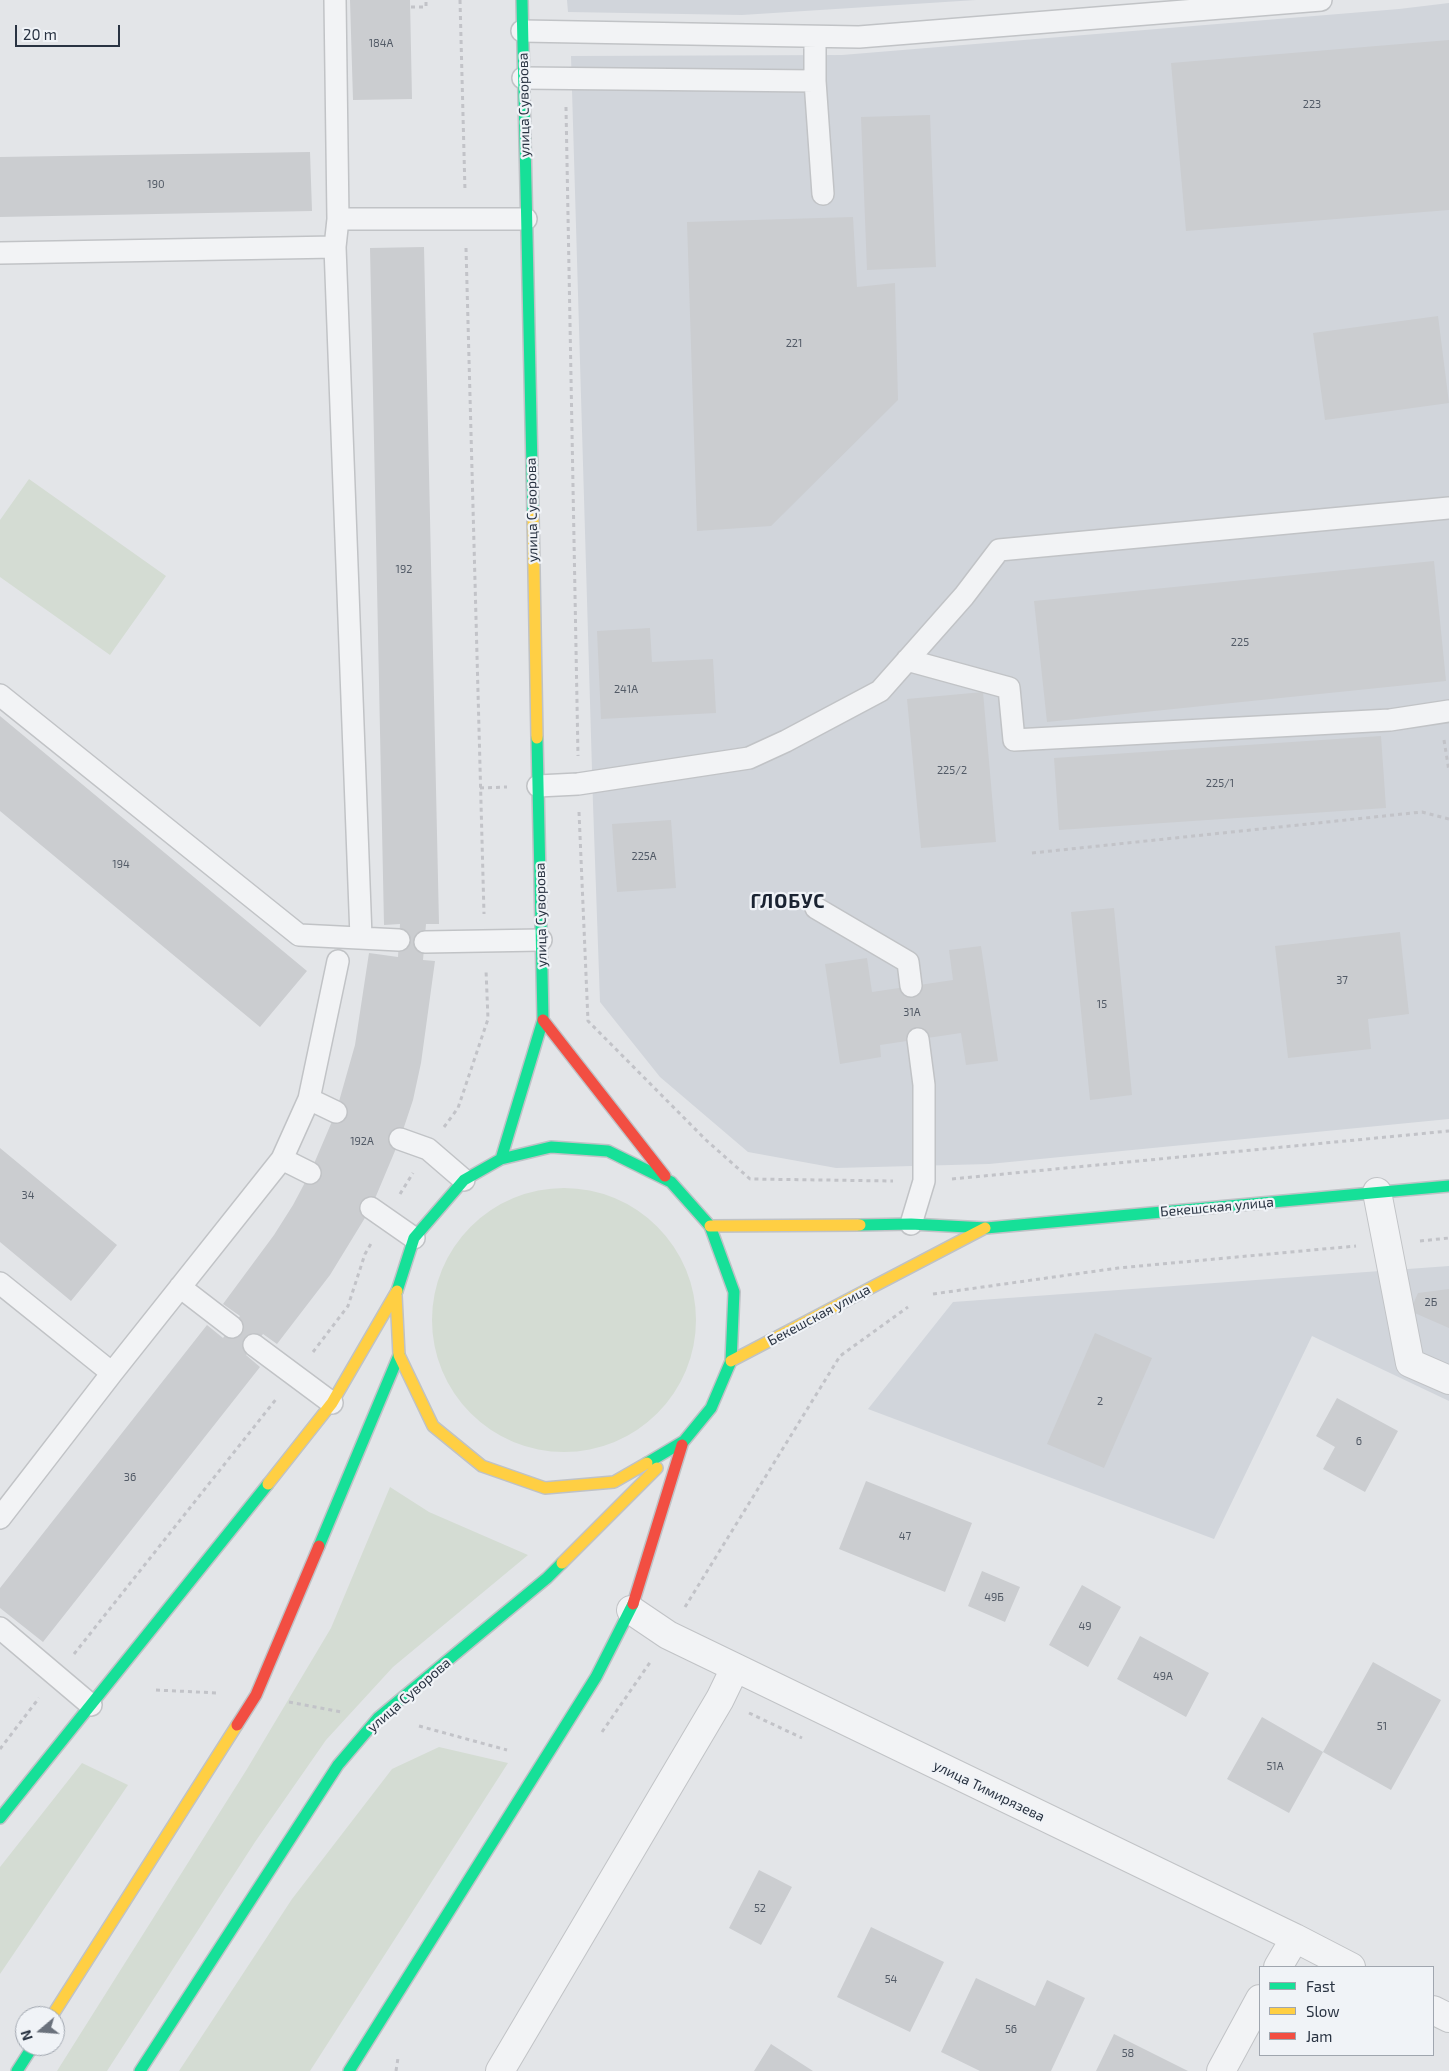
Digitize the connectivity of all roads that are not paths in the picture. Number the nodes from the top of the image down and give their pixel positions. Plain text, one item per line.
1 (335, 0) edge
2 (522, 0) edge
3 (1321, 0) edge
4 (522, 32) junction
5 (815, 38) junction
6 (524, 78) junction
7 (815, 81) junction
8 (823, 194) dead end
9 (338, 219) junction
10 (526, 220) junction
11 (335, 247) junction
12 (0, 253) edge
13 (1449, 508) edge
14 (907, 660) junction
15 (0, 695) edge
16 (1449, 711) edge
17 (538, 786) junction
18 (816, 908) dead end
19 (362, 937) junction
20 (399, 940) dead end
21 (541, 940) junction
22 (425, 942) dead end
23 (338, 961) dead end
24 (911, 986) dead end
25 (543, 1020) junction
26 (918, 1039) dead end
27 (309, 1100) junction
28 (336, 1112) dead end
29 (400, 1139) dead end
30 (282, 1159) junction
31 (501, 1159) junction
32 (310, 1173) dead end
33 (464, 1180) junction
34 (670, 1182) junction
35 (1449, 1186) edge
36 (1377, 1192) junction
37 (371, 1208) dead end
38 (911, 1224) junction
39 (710, 1226) junction
40 (986, 1228) junction
41 (414, 1238) junction
42 (0, 1283) edge
43 (180, 1287) junction
44 (396, 1295) junction
45 (232, 1327) dead end
46 (254, 1344) dead end
47 (399, 1355) junction
48 (731, 1361) junction
49 (112, 1373) junction
50 (1449, 1380) edge
51 (332, 1403) junction
52 (684, 1441) junction
53 (0, 1518) edge
54 (631, 1610) junction
55 (0, 1628) edge
56 (735, 1668) junction
57 (91, 1705) junction
58 (0, 1818) edge
59 (1295, 1938) junction
60 (1279, 1966) edge
61 (1349, 1966) edge
62 (1259, 2001) edge
63 (58, 2006) edge
64 (1434, 2010) edge
65 (1449, 2018) edge
66 (27, 2056) edge
67 (17, 2071) edge
68 (140, 2071) edge
69 (349, 2071) edge
70 (500, 2071) edge
71 (1221, 2071) edge

1 - 9 lane
2 - 4 main road, улица Суворова
3 - 5 lane
4 - 5 lane
4 - 6 main road, улица Суворова
5 - 7 lane
6 - 7 lane
6 - 10 main road, улица Суворова
7 - 8 lane
9 - 10 lane
9 - 11 lane
10 - 17 main road, улица Суворова
11 - 12 lane
11 - 19 lane
13 - 14 lane
14 - 16 lane
14 - 17 lane
15 - 19 lane
17 - 21 main road, улица Суворова
18 - 24 lane
19 - 20 lane
21 - 22 lane
21 - 25 main road, улица Суворова
23 - 27 lane
25 - 31 main road, улица Суворова
25 - 34 main road
26 - 38 lane
27 - 28 lane
27 - 30 lane
29 - 33 lane
30 - 32 lane
30 - 43 lane
31 - 33 main road
31 - 34 main road
33 - 41 main road
34 - 39 main road
35 - 36 main road, Бекешская улица
36 - 40 main road, Бекешская улица
36 - 50 street
37 - 41 lane
38 - 39 main road, Бекешская улица
38 - 40 main road, Бекешская улица
39 - 48 main road
40 - 48 main road, Бекешская улица
41 - 44 main road
42 - 49 lane
43 - 45 lane
43 - 49 lane
44 - 47 main road
44 - 51 main road
46 - 51 lane
47 - 52 main road
47 - 63 main road
48 - 52 main road
49 - 53 lane
51 - 57 main road
52 - 54 main road
52 - 68 main road, улица Суворова
54 - 56 street, улица Тимирязева
54 - 69 main road
55 - 57 lane
56 - 59 street, улица Тимирязева
56 - 70 street
57 - 58 main road
59 - 60 street
59 - 61 street, улица Тимирязева
62 - 71 street
64 - 65 street
66 - 67 main road

